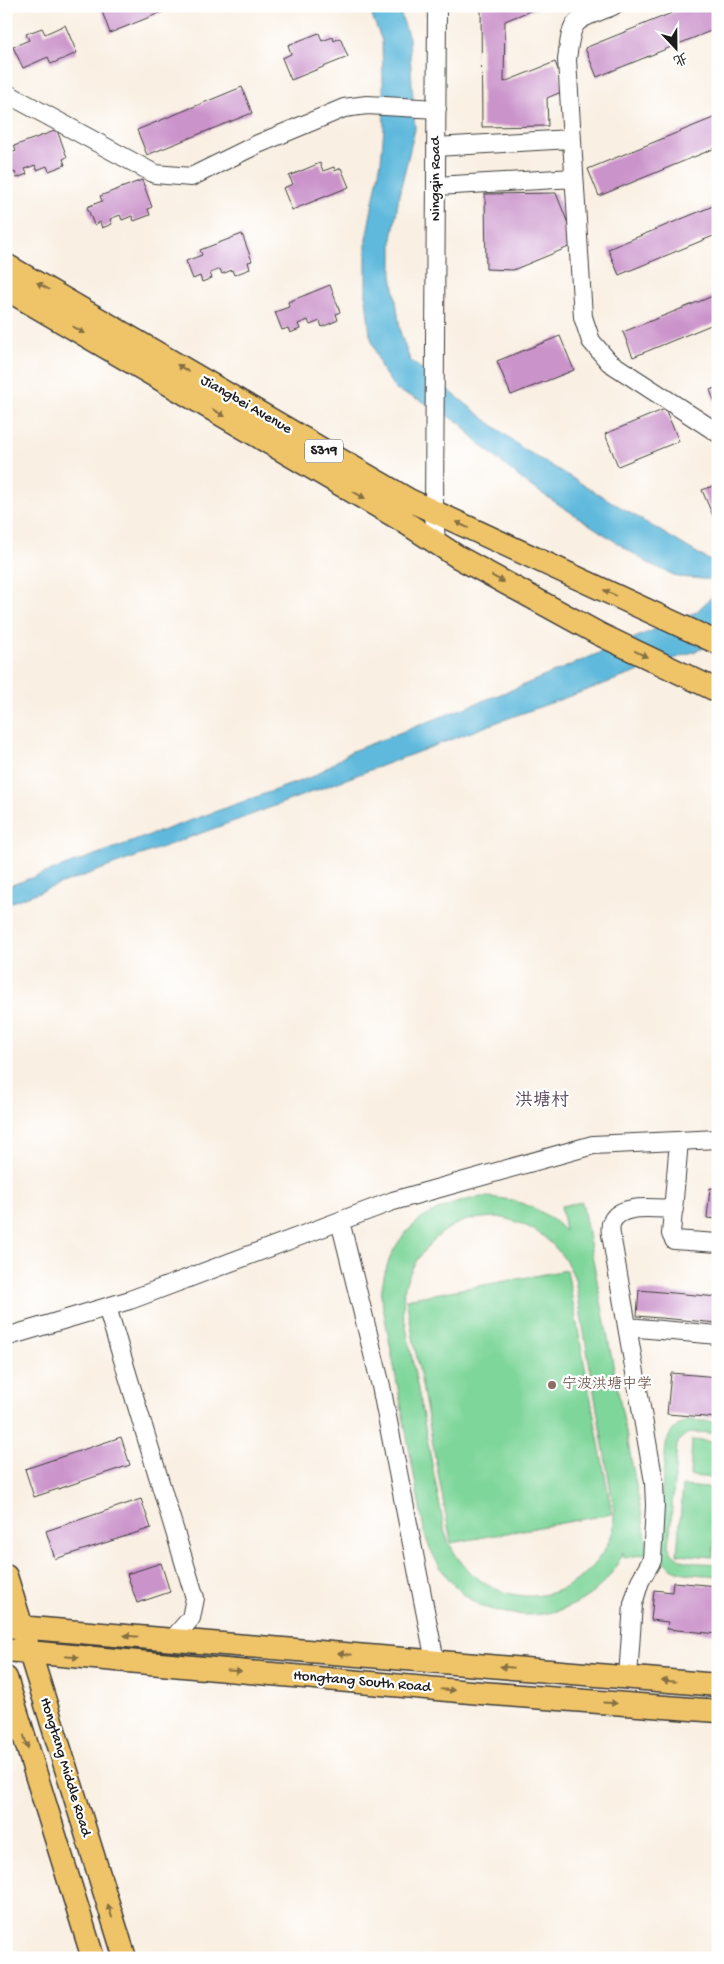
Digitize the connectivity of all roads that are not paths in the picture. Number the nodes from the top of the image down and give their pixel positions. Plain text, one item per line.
1 (438, 6) edge
2 (613, 6) edge
3 (6, 92) edge
4 (437, 109) junction
5 (571, 139) junction
6 (436, 147) junction
7 (574, 178) junction
8 (436, 186) junction
9 (6, 265) edge
10 (6, 289) edge
11 (718, 433) edge
12 (434, 512) junction
13 (436, 544) junction
14 (718, 643) edge
15 (718, 691) edge
16 (718, 1139) edge
17 (679, 1141) junction
18 (674, 1209) junction
19 (340, 1221) junction
20 (718, 1243) edge
21 (107, 1307) junction
22 (627, 1327) junction
23 (718, 1334) edge
24 (6, 1337) edge
25 (6, 1576) edge
26 (14, 1627) edge
27 (172, 1640) junction
28 (6, 1650) edge
29 (30, 1653) junction
30 (435, 1661) junction
31 (628, 1677) junction
32 (6, 1678) edge
33 (718, 1685) edge
34 (718, 1711) edge
35 (93, 1958) edge
36 (124, 1958) edge

1 - 4 street, Ningqin Road
2 - 5 street
3 - 4 street
4 - 6 street, Ningqin Road
5 - 6 street
5 - 7 street
6 - 8 street, Ningqin Road
7 - 8 street
7 - 11 street
8 - 12 street, Ningqin Road
12 -> 9 main road, Jiangbei Avenue / S319
10 -> 13 main road, Jiangbei Avenue / S319
12 - 13 street, Ningqin Road
14 -> 12 main road, Jiangbei Avenue / S319
13 -> 15 main road, Jiangbei Avenue / S319
16 - 17 street
17 - 18 street
17 - 19 street
18 - 20 street
18 - 22 street
19 - 21 street
19 - 30 street
21 - 24 street
21 - 27 street
22 - 23 street
22 - 31 street
25 - 26 main road, Hongtang Middle Road
27 -> 26 main road, Hongtang South Road
26 - 29 main road, Hongtang Middle Road
30 -> 27 main road, Hongtang South Road
28 - 29 main road, Hongtang South Road
29 -> 34 main road, Hongtang South Road
36 -> 29 main road, Hongtang Middle Road
31 -> 30 main road, Hongtang South Road
33 -> 31 main road, Hongtang South Road
32 -> 35 main road, Hongtang Middle Road

